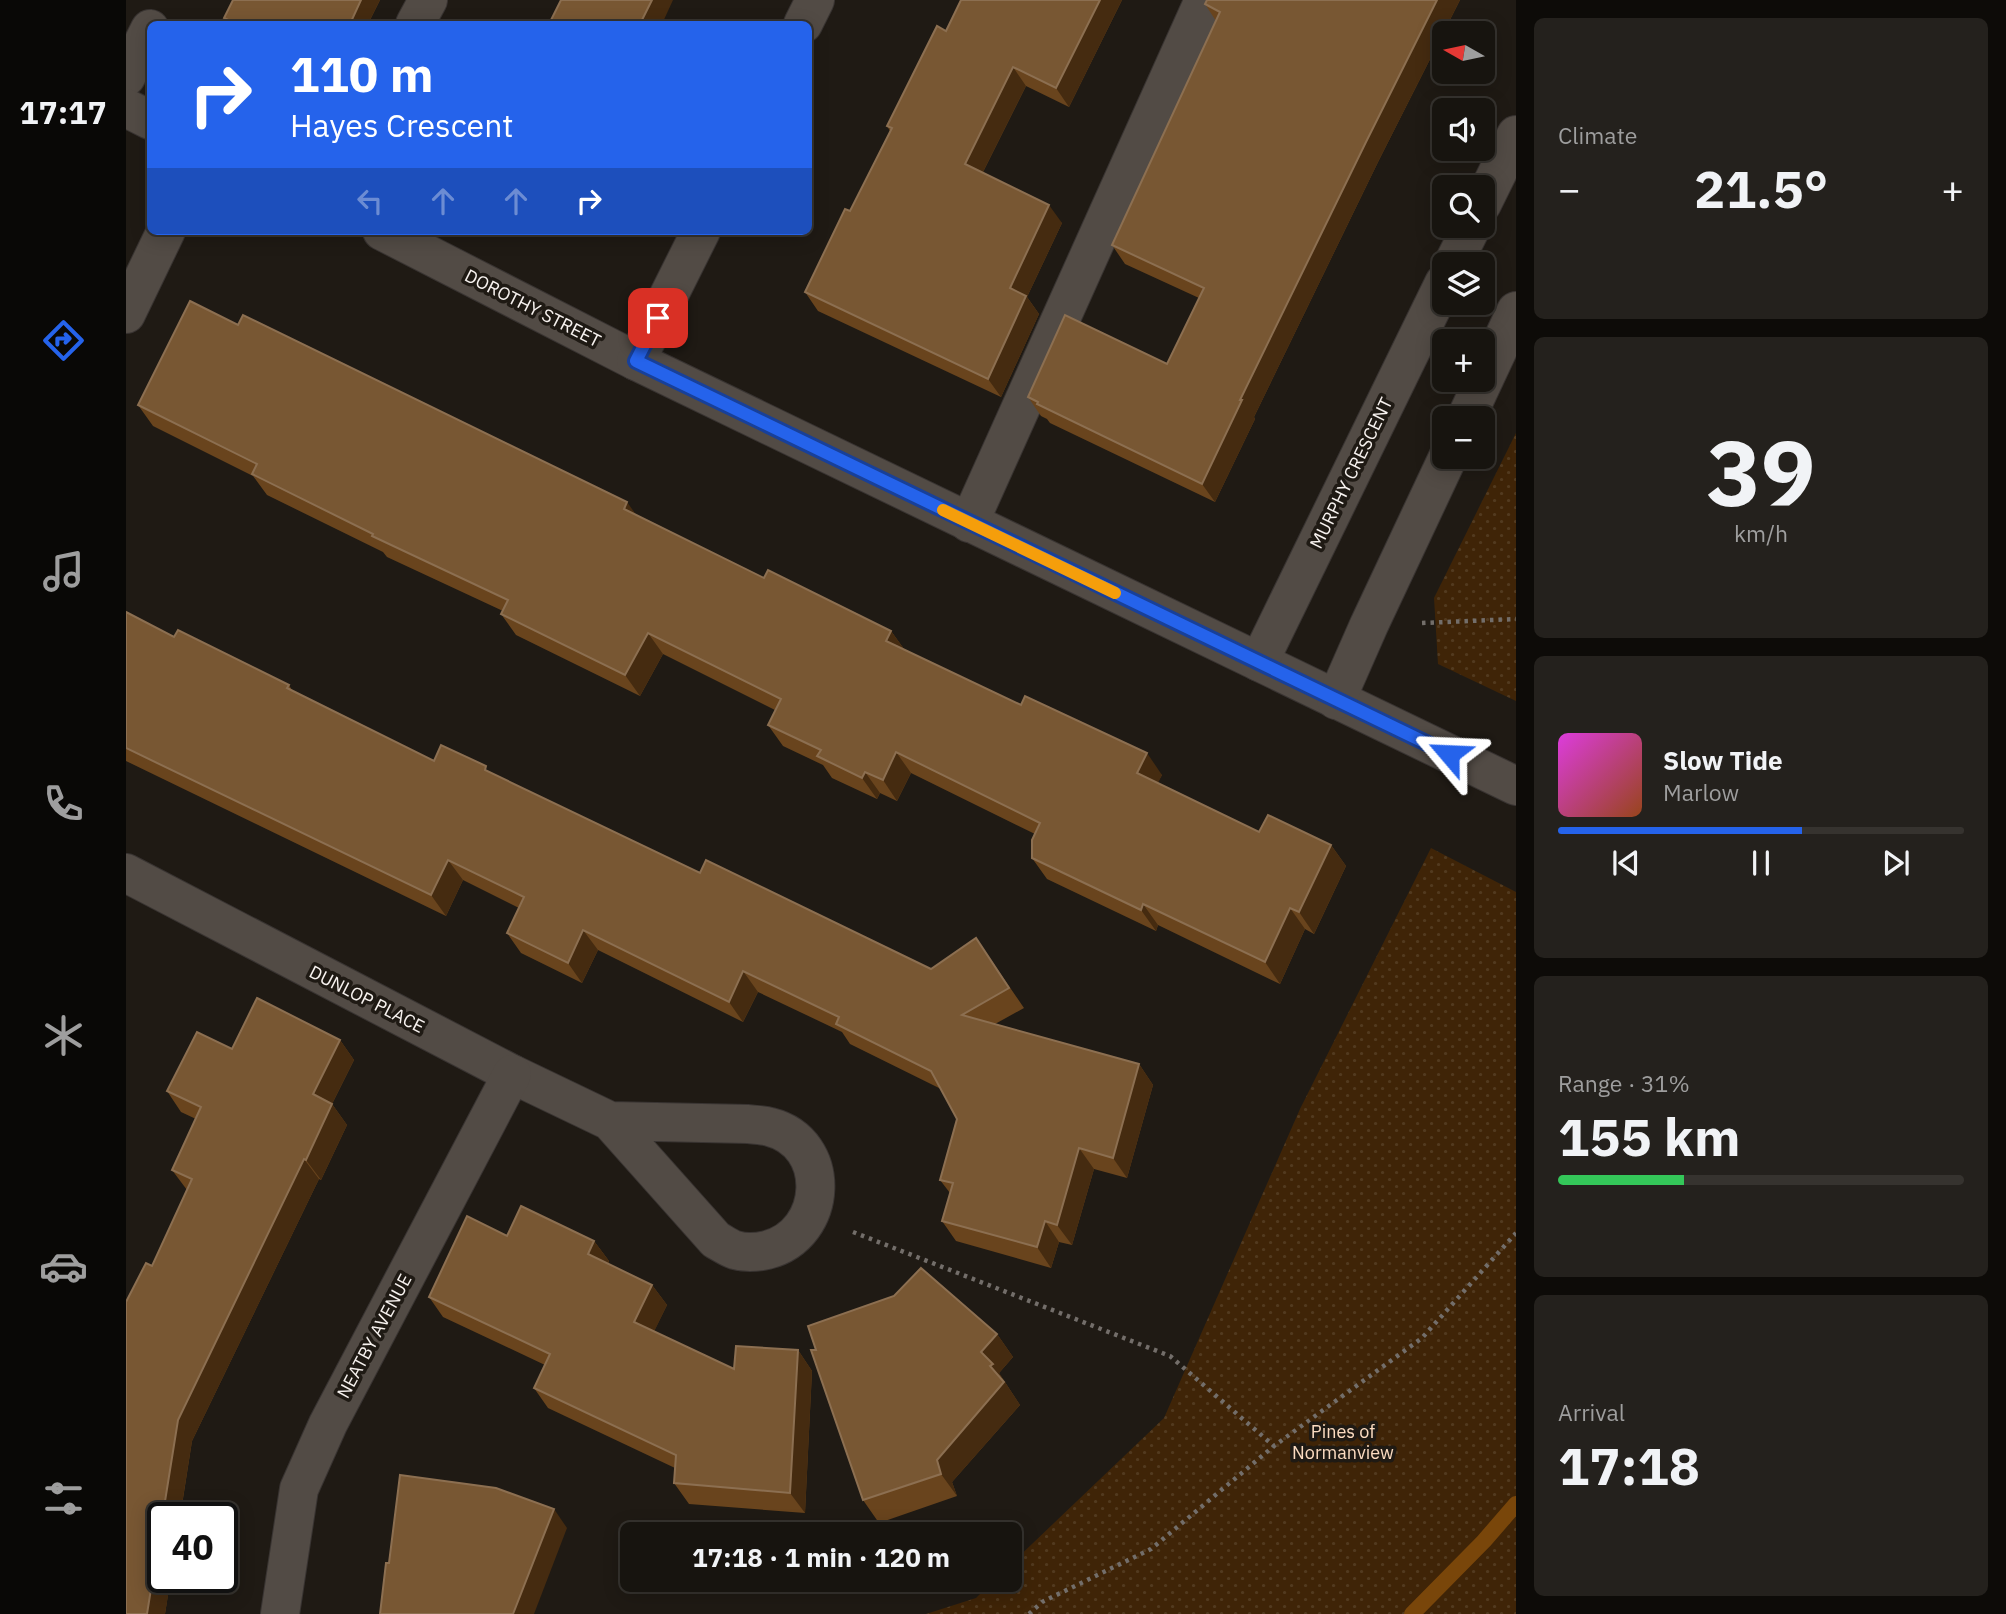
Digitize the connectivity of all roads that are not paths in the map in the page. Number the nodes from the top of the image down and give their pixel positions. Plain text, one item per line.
1 (165, 0) edge
2 (428, 0) edge
3 (816, 0) edge
4 (1204, 0) edge
5 (155, 21) edge
6 (417, 21) edge
7 (805, 21) edge
8 (147, 37) edge
9 (126, 78) edge
10 (126, 108) edge
11 (147, 118) edge
12 (1516, 135) edge
13 (1495, 178) edge
14 (164, 235) edge
15 (390, 235) edge
16 (699, 235) edge
17 (1432, 308) edge
18 (1516, 311) edge
19 (126, 314) edge
20 (636, 361) junction
21 (1472, 406) edge
22 (1442, 469) edge
23 (969, 523) junction
24 (1259, 662) junction
25 (1336, 700) junction
26 (1516, 786) edge
27 (126, 873) edge
28 (512, 1074) junction
29 (610, 1121) junction
30 (280, 1614) edge

1 - 5 street
2 - 6 street
3 - 7 street
4 - 23 street
8 - 9 street
10 - 11 street
12 - 13 street
14 - 19 street
15 - 20 street, DOROTHY STREET
16 - 20 street
17 - 24 street, MURPHY CRESCENT
18 - 21 street
20 - 23 street, DOROTHY STREET
22 - 25 street
23 - 24 street, DOROTHY STREET
24 - 25 street, DOROTHY STREET
25 - 26 street, DOROTHY STREET
27 - 28 street, DUNLOP PLACE
28 - 29 street, DUNLOP PLACE
28 - 30 street, NEATBY AVENUE
29 - 29 street, DUNLOP PLACE

